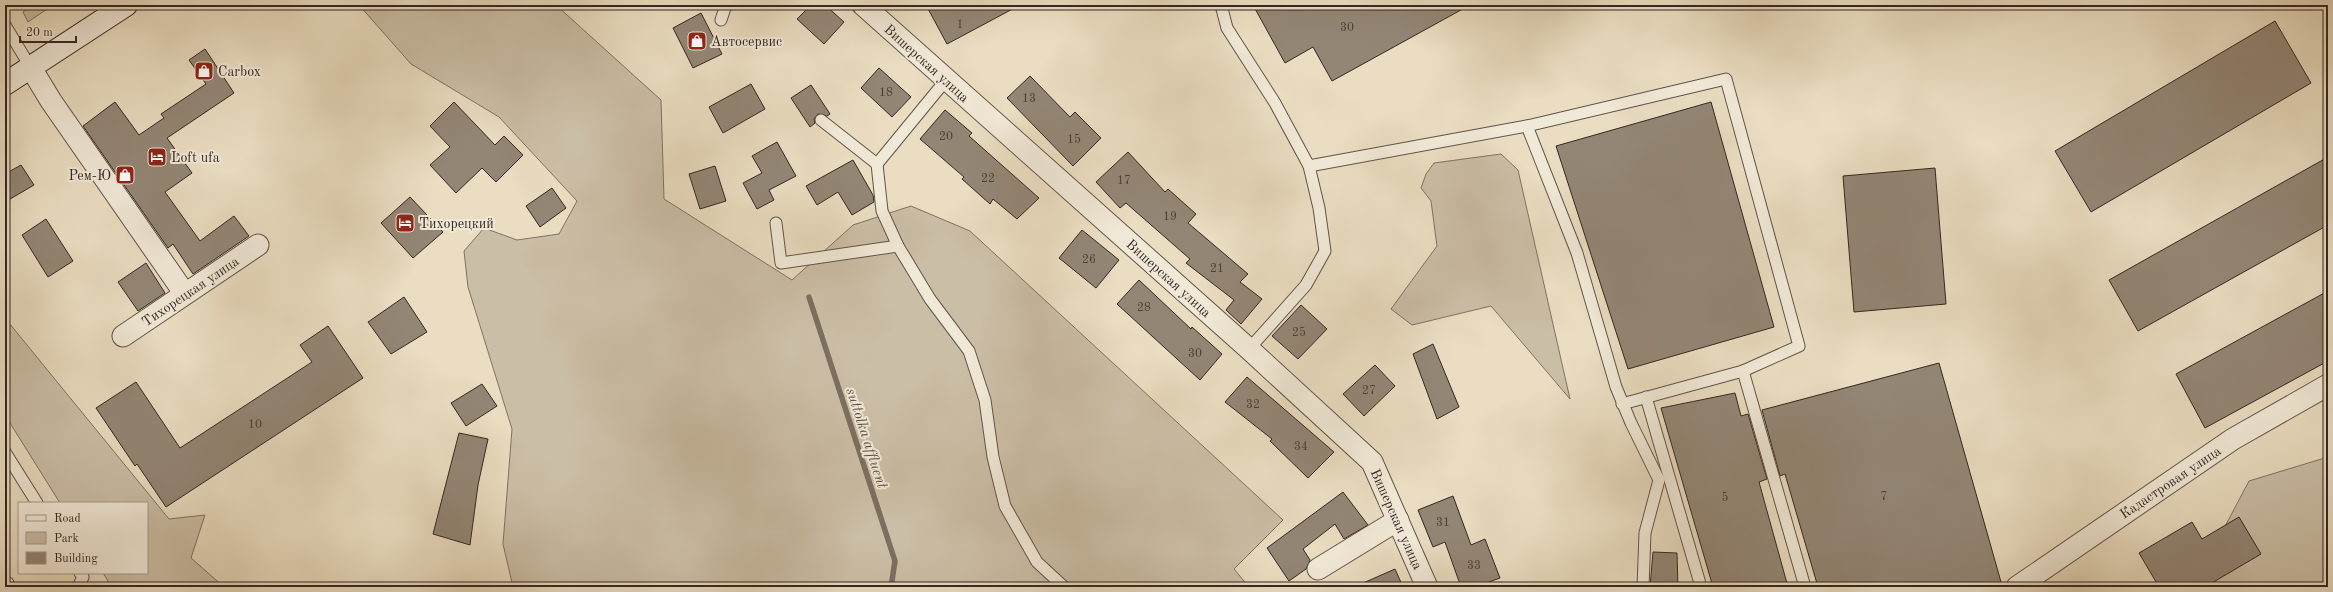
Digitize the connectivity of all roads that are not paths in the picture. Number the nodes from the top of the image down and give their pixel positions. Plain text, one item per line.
1 (126, 5) edge
2 (726, 5) edge
3 (863, 5) edge
4 (1221, 5) edge
5 (721, 20) dead end
6 (5, 26) edge
7 (31, 68) junction
8 (946, 80) junction
9 (5, 84) edge
10 (821, 120) dead end
11 (1527, 126) junction
12 (878, 164) junction
13 (1309, 166) junction
14 (776, 223) dead end
15 (258, 245) dead end
16 (898, 246) junction
17 (185, 294) junction
18 (123, 336) dead end
19 (1249, 349) junction
20 (1743, 371) junction
21 (2328, 385) edge
22 (1646, 397) junction
23 (1622, 404) junction
24 (5, 452) edge
25 (36, 502) edge
26 (1398, 520) junction
27 (1318, 569) dead end
28 (81, 574) edge
29 (78, 587) edge
30 (1064, 587) edge
31 (1427, 587) edge
32 (1643, 587) edge
33 (1701, 587) edge
34 (1805, 587) edge
35 (2017, 587) edge

1 - 7 main road
2 - 5 lane
3 - 8 street, Вишерская улица
4 - 13 lane
6 - 7 lane
7 - 9 main road
7 - 17 street
8 - 12 lane
8 - 19 street, Вишерская улица
10 - 12 lane
11 - 13 lane
11 - 20 lane
11 - 23 lane
12 - 16 lane
13 - 19 lane
14 - 16 lane
15 - 17 street, Тихорецкая улица
16 - 30 lane
17 - 18 street, Тихорецкая улица
19 - 26 street, Вишерская улица
20 - 22 lane
20 - 34 lane
21 - 35 street, Кадастровая улица
22 - 23 lane
22 - 33 lane
23 - 32 lane
24 - 25 lane
26 - 27 street
26 - 31 street, Вишерская улица
28 - 29 lane

